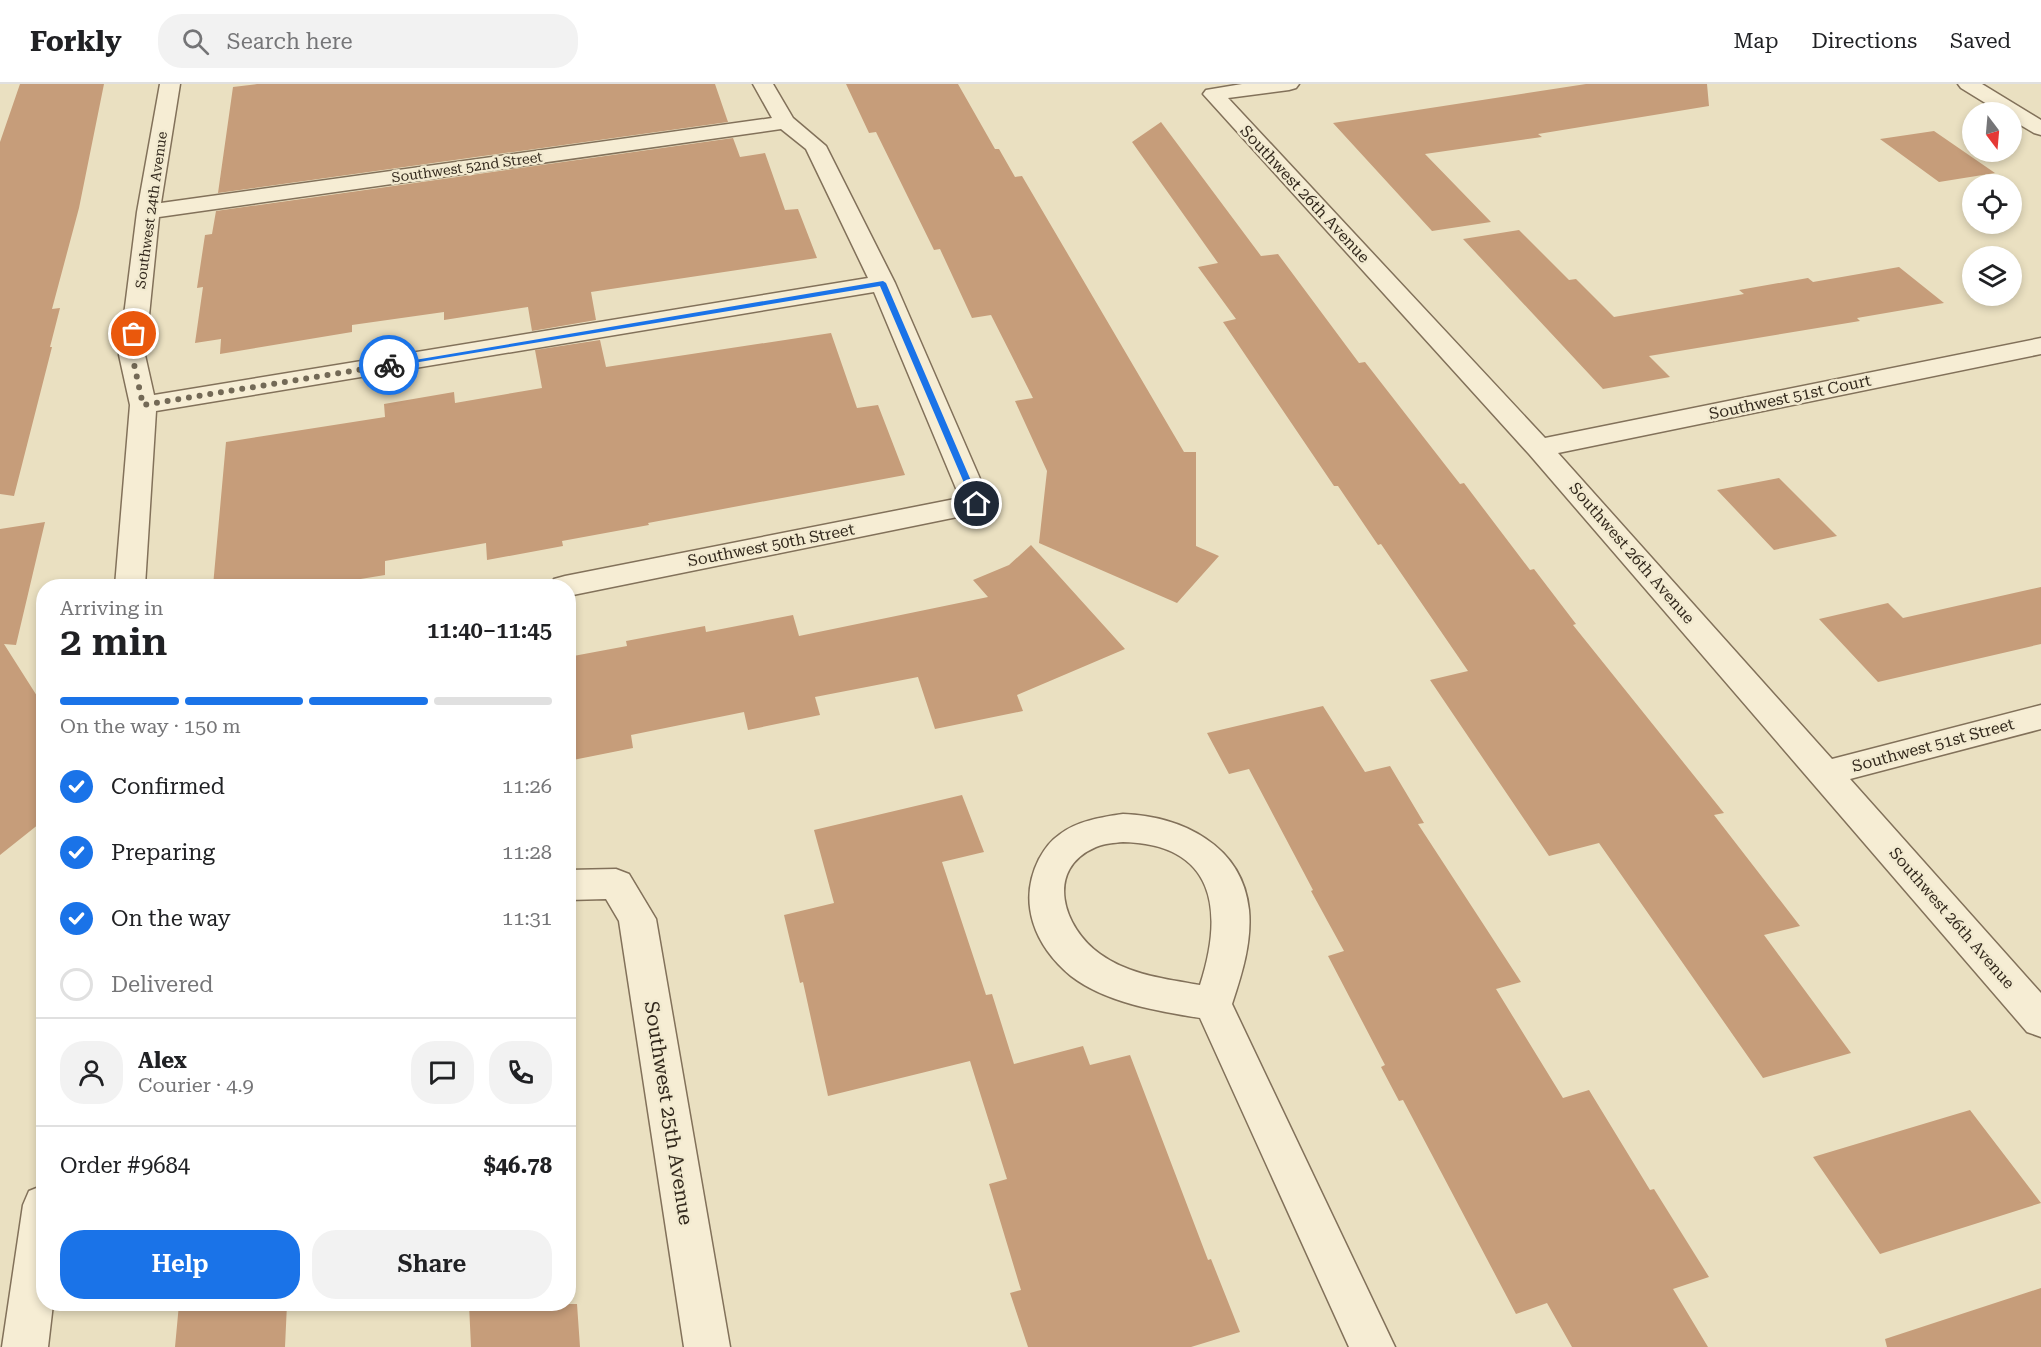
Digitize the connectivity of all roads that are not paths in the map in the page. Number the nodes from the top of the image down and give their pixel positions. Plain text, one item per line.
1 (170, 84) edge
2 (763, 84) edge
3 (1289, 84) edge
4 (1968, 84) edge
5 (785, 122) junction
6 (2041, 129) edge
7 (148, 212) junction
8 (883, 283) junction
9 (2041, 346) edge
10 (143, 405) junction
11 (1539, 448) junction
12 (131, 579) edge
13 (576, 584) edge
14 (2041, 717) edge
15 (1826, 774) junction
16 (576, 885) edge
17 (1213, 1004) junction
18 (2041, 1020) edge
19 (36, 1265) edge
20 (25, 1347) edge
21 (707, 1347) edge
22 (1372, 1347) edge

1 - 7 street, Southwest 24th Avenue
2 - 5 street
3 - 11 street, Southwest 26th Avenue
4 - 6 street
5 - 7 street, Southwest 52nd Street
5 - 8 street
7 - 10 street, Southwest 24th Avenue
8 - 10 street
8 - 13 street, Southwest 50th Street
9 - 11 street, Southwest 51st Court
10 - 12 street, Southwest 24th Avenue
11 - 15 street, Southwest 26th Avenue
14 - 15 street, Southwest 51st Street
15 - 18 street, Southwest 26th Avenue
16 - 21 street, Southwest 25th Avenue
17 - 17 street
17 - 22 street
19 - 20 street

